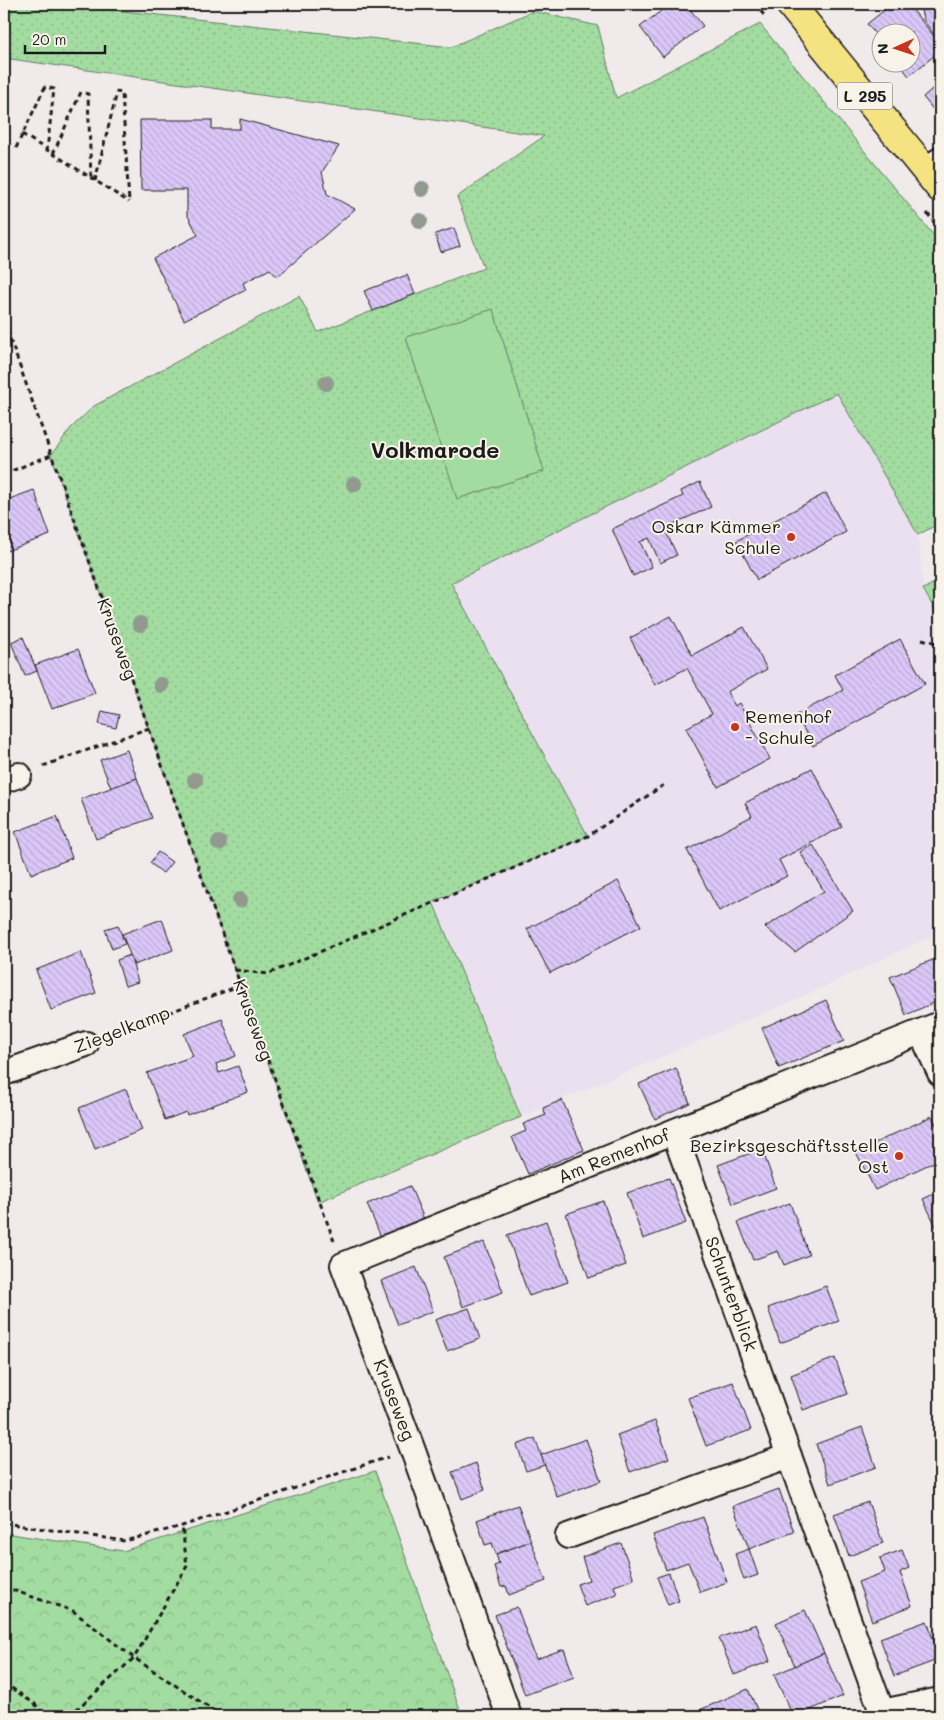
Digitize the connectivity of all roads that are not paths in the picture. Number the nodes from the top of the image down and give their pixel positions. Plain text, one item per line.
1 (790, 4) edge
2 (931, 159) edge
3 (940, 188) edge
4 (931, 1028) edge
5 (86, 1044) road end
6 (4, 1073) edge
7 (940, 1073) edge
8 (674, 1132) junction
9 (343, 1265) joint
10 (789, 1456) junction
11 (568, 1536) dead end
12 (940, 1700) edge
13 (881, 1714) edge
14 (509, 1716) edge

1 - 2 main road, L 295
2 - 3 main road, L 295
4 - 7 street
4 - 8 street, Am Remenhof
5 - 6 street, Ziegelkamp
8 - 9 street, Am Remenhof
8 - 10 street, Schunterblick
9 - 14 street, Kruseweg
10 - 11 street
10 - 13 street, Schunterblick
12 - 13 street

